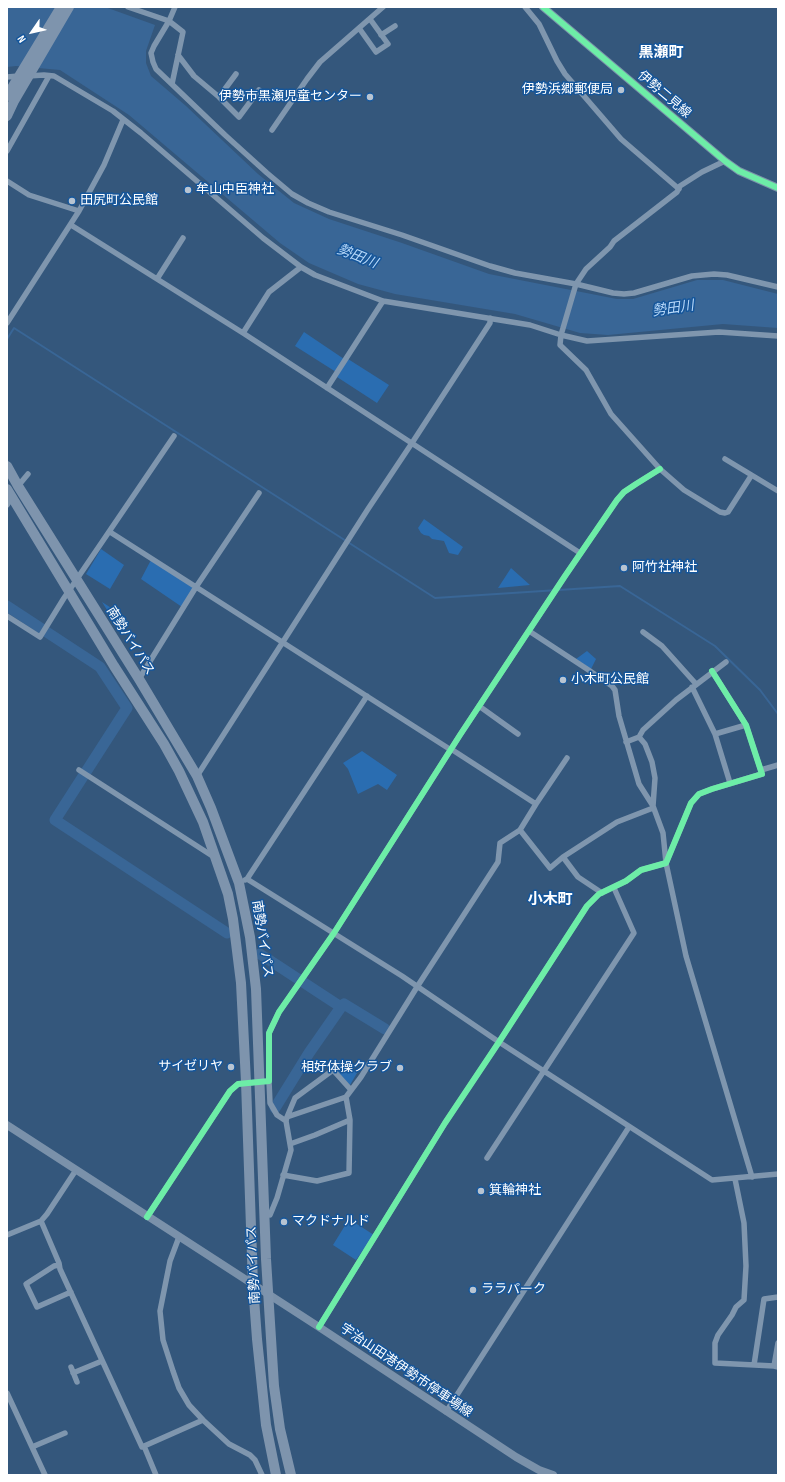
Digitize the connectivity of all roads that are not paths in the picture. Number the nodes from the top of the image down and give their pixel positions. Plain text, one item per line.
1 (61, 7) edge
2 (69, 7) edge
3 (128, 7) edge
4 (175, 7) edge
5 (383, 7) edge
6 (525, 7) edge
7 (543, 7) edge
8 (370, 19) junction
9 (169, 21) junction
10 (395, 26) dead end
11 (359, 28) junction
12 (381, 35) junction
13 (178, 55) junction
14 (236, 74) dead end
15 (49, 76) junction
16 (7, 77) edge
17 (172, 84) junction
18 (259, 90) dead end
19 (10, 97) edge
20 (219, 97) junction
21 (7, 116) edge
22 (123, 120) junction
23 (272, 130) dead end
24 (7, 151) edge
25 (725, 161) junction
26 (7, 181) edge
27 (778, 188) edge
28 (679, 189) junction
29 (80, 211) junction
30 (71, 225) junction
31 (184, 238) dead end
32 (301, 267) junction
33 (157, 279) junction
34 (576, 284) junction
35 (778, 288) edge
36 (383, 301) junction
37 (490, 318) junction
38 (7, 323) edge
39 (243, 333) junction
40 (561, 335) junction
41 (778, 336) edge
42 (327, 388) junction
43 (174, 436) dead end
44 (412, 443) junction
45 (725, 459) dead end
46 (7, 466) edge
47 (660, 469) junction
48 (28, 474) dead end
49 (751, 476) junction
50 (18, 486) junction
51 (778, 491) edge
52 (259, 494) dead end
53 (9, 497) edge
54 (110, 532) junction
55 (580, 553) junction
56 (77, 581) junction
57 (196, 587) junction
58 (69, 592) junction
59 (7, 616) edge
60 (529, 631) junction
61 (643, 632) dead end
62 (283, 642) junction
63 (726, 662) dead end
64 (712, 671) junction
65 (138, 679) junction
66 (694, 686) junction
67 (367, 696) junction
68 (479, 706) junction
69 (746, 725) junction
70 (518, 734) dead end
71 (715, 734) junction
72 (639, 737) junction
73 (626, 742) junction
74 (451, 750) junction
75 (567, 758) dead end
76 (778, 766) edge
77 (79, 770) dead end
78 (761, 770) junction
79 (197, 776) junction
80 (730, 783) junction
81 (536, 804) junction
82 (653, 807) junction
83 (520, 830) junction
84 (216, 858) junction
85 (563, 858) junction
86 (666, 862) junction
87 (243, 881) junction
88 (614, 888) junction
89 (602, 893) junction
90 (334, 933) junction
91 (417, 987) junction
92 (499, 1042) junction
93 (544, 1071) junction
94 (264, 1081) junction
95 (246, 1082) junction
96 (351, 1090) junction
97 (346, 1097) junction
98 (286, 1119) junction
99 (350, 1120) junction
100 (7, 1125) edge
101 (629, 1127) junction
102 (290, 1144) junction
103 (487, 1158) dead end
104 (76, 1170) junction
105 (778, 1174) edge
106 (284, 1175) junction
107 (752, 1177) junction
108 (735, 1179) junction
109 (270, 1215) dead end
110 (148, 1217) junction
111 (41, 1221) junction
112 (7, 1235) edge
113 (179, 1237) junction
114 (60, 1265) junction
115 (253, 1285) junction
116 (71, 1292) junction
117 (268, 1294) junction
118 (778, 1297) edge
119 (319, 1327) junction
120 (778, 1344) edge
121 (102, 1361) junction
122 (754, 1365) junction
123 (71, 1367) dead end
124 (776, 1367) edge
125 (74, 1373) junction
126 (77, 1382) dead end
127 (7, 1393) edge
128 (446, 1412) junction
129 (202, 1420) junction
130 (65, 1433) dead end
131 (144, 1446) junction
132 (32, 1447) junction
133 (45, 1475) edge
134 (156, 1475) edge
135 (262, 1475) edge
136 (276, 1475) edge
137 (291, 1475) edge
138 (553, 1475) edge

1 - 19 highway
2 - 19 highway
3 - 9 street
4 - 9 street
5 - 8 street
6 - 28 street
7 - 25 main road, 伊勢二見線
8 - 11 street
8 - 12 street
9 - 13 street
9 - 17 street
10 - 12 street
11 - 12 street
11 - 23 street
13 - 17 street
13 - 20 street
14 - 20 street
15 - 16 street
15 - 22 street
15 - 24 street
17 - 34 street
18 - 20 street
19 - 21 highway
22 - 29 street
22 - 32 street
25 - 27 main road, 伊勢二見線
25 - 28 street
26 - 29 street
28 - 34 street
29 - 30 street
30 - 33 street
30 - 38 street
31 - 33 street
32 - 36 street
32 - 39 street
33 - 39 street
34 - 35 street
34 - 40 street
36 - 37 street
36 - 42 street
37 - 40 street
37 - 44 street
39 - 42 street
40 - 41 street
40 - 47 street
42 - 44 street
43 - 54 street
44 - 55 street
44 - 62 street
45 - 49 street
46 - 50 highway, 南勢バイパス
47 - 49 street
47 - 55 street
48 - 50 street
49 - 51 street
50 - 56 highway, 南勢バイパス
52 - 57 street
53 - 58 highway, 南勢バイパス
54 - 56 street
54 - 57 street
55 - 60 street
56 - 58 street
56 - 65 highway, 南勢バイパス
57 - 62 street
57 - 65 street
58 - 59 street
58 - 84 highway, 南勢バイパス
60 - 68 street
60 - 73 street
61 - 66 street
62 - 67 street
62 - 79 street
63 - 64 street
64 - 66 street
64 - 69 street
65 - 79 highway, 南勢バイパス
66 - 71 street
66 - 72 street
67 - 74 street
67 - 87 street
68 - 70 street
68 - 74 street
69 - 71 street
69 - 78 street
71 - 80 street
72 - 73 street
72 - 82 street
73 - 82 street
74 - 81 street
74 - 90 street
75 - 81 street
76 - 78 street
77 - 84 street
78 - 80 street
79 - 87 highway, 南勢バイパス
80 - 86 street
81 - 83 street
82 - 85 street
82 - 86 street
83 - 85 street
83 - 91 street
84 - 95 highway, 南勢バイパス
85 - 89 street
86 - 88 street
86 - 107 street
87 - 90 street
87 - 94 highway, 南勢バイパス
88 - 89 street
88 - 93 street
89 - 92 street
90 - 91 street
90 - 94 street
91 - 92 street
91 - 96 street
92 - 93 street
92 - 119 street
93 - 101 street
93 - 103 street
94 - 95 street
94 - 98 street
94 - 117 highway, 南勢バイパス
95 - 110 street
95 - 115 highway, 南勢バイパス
96 - 97 street
96 - 98 street
97 - 98 street
97 - 99 street
98 - 102 street
99 - 102 street
99 - 106 street
100 - 104 main road, 宇治山田港伊勢市停車場線
101 - 108 street
101 - 128 street
102 - 106 street
104 - 110 main road, 宇治山田港伊勢市停車場線
104 - 111 street
105 - 107 street
106 - 109 street
107 - 108 street
108 - 122 street
110 - 113 main road, 宇治山田港伊勢市停車場線
111 - 112 street
111 - 114 street
113 - 115 main road, 宇治山田港伊勢市停車場線
113 - 129 street
114 - 116 street
114 - 116 street
115 - 117 main road, 宇治山田港伊勢市停車場線
115 - 136 highway, 南勢バイパス
116 - 121 street
117 - 119 main road, 宇治山田港伊勢市停車場線
117 - 137 highway, 南勢バイパス
118 - 122 street
119 - 128 main road, 宇治山田港伊勢市停車場線
120 - 124 street
121 - 125 street
121 - 131 street
122 - 124 street
123 - 125 street
125 - 126 street
127 - 132 street
128 - 138 main road, 宇治山田港伊勢市停車場線
129 - 131 street
129 - 135 street
130 - 132 street
131 - 134 street
132 - 133 street

